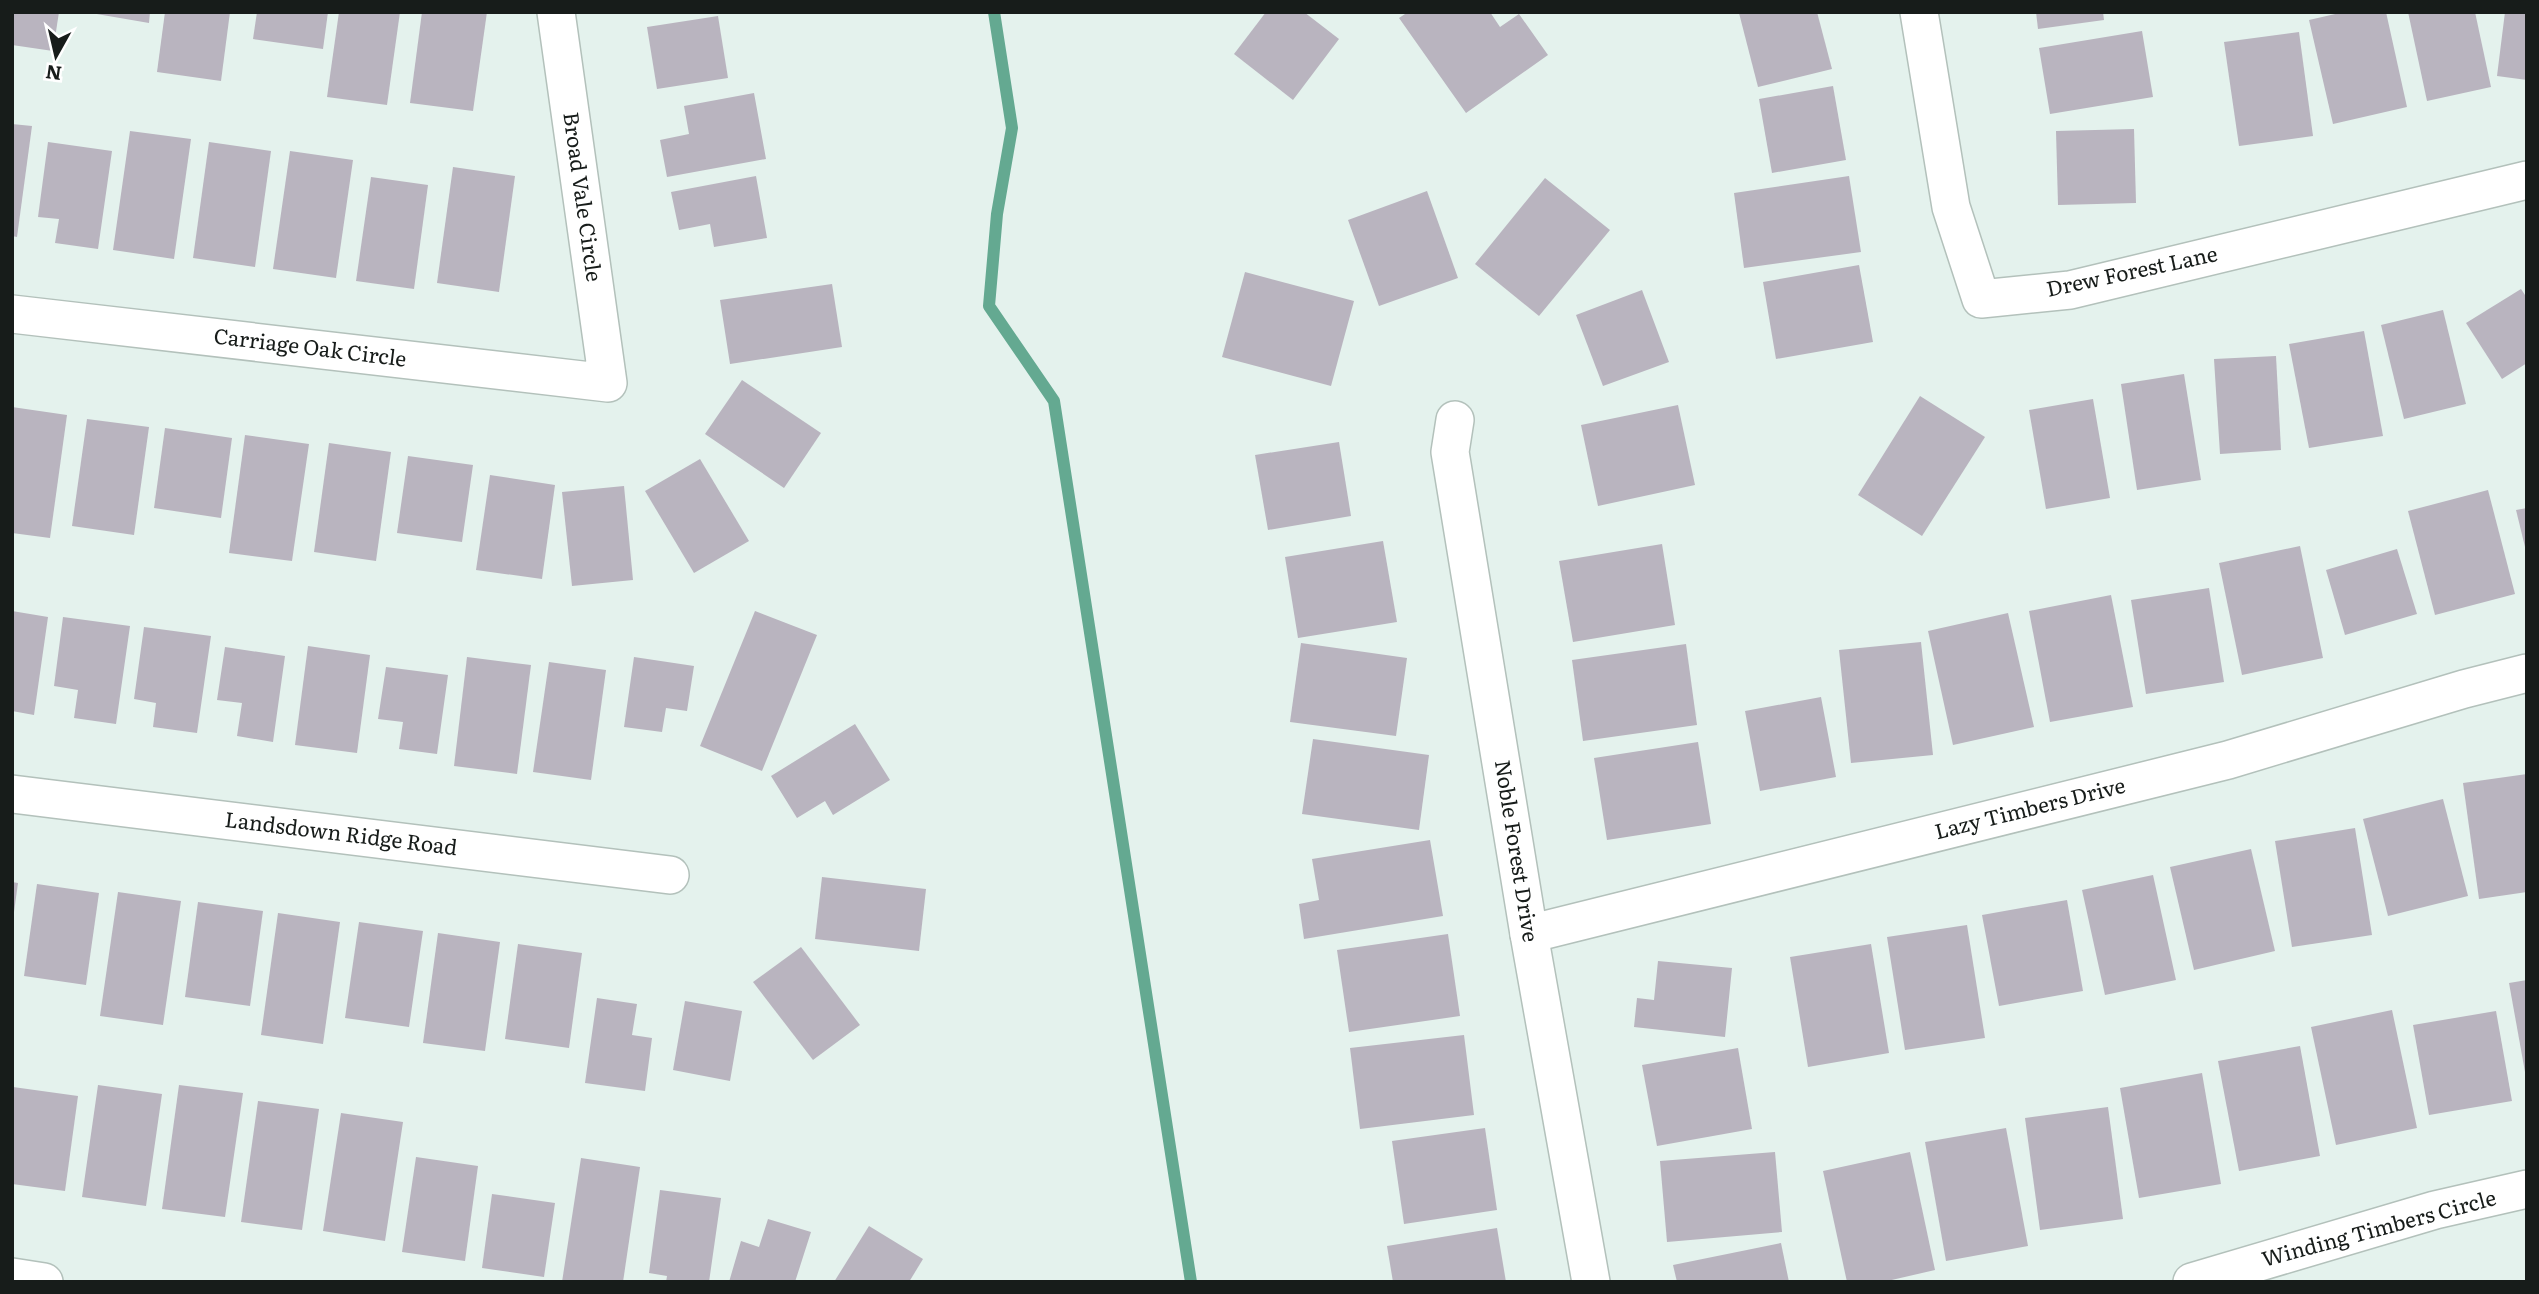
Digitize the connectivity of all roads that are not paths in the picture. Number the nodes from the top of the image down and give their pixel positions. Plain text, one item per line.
1 (556, 12) edge
2 (1919, 12) edge
3 (2527, 180) edge
4 (12, 314) edge
5 (608, 383) joint
6 (1455, 420) dead end
7 (2527, 673) edge
8 (12, 794) edge
9 (670, 875) dead end
10 (1529, 934) junction
11 (2527, 1189) edge
12 (12, 1277) edge
13 (44, 1282) edge
14 (1591, 1282) edge
15 (2192, 1282) edge

1 - 5 street, Broad Vale Circle
2 - 3 street, Drew Forest Lane
4 - 5 street, Carriage Oak Circle
6 - 10 street, Noble Forest Drive
7 - 10 street, Lazy Timbers Drive
8 - 9 street, Landsdown Ridge Road
10 - 14 street, Noble Forest Drive
11 - 15 street, Winding Timbers Circle
12 - 13 street

